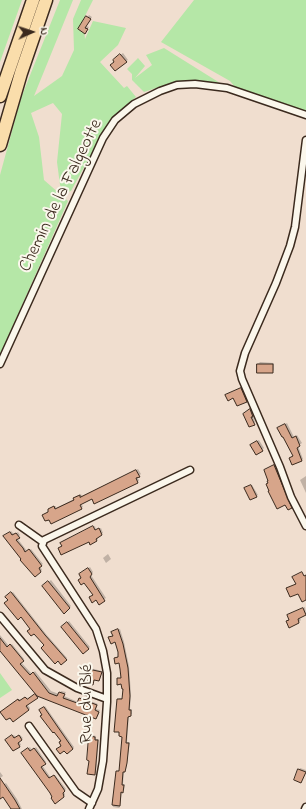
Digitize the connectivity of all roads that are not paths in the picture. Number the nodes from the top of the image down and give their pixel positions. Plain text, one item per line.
1 (33, 0) edge
2 (46, 0) edge
3 (0, 96) edge
4 (306, 115) edge
5 (306, 140) edge
6 (0, 145) edge
7 (0, 364) edge
8 (190, 470) dead end
9 (19, 524) dead end
10 (306, 526) edge
11 (43, 542) junction
12 (0, 616) edge
13 (107, 699) junction
14 (29, 726) dead end
15 (92, 803) junction
16 (89, 809) edge

1 - 3 highway
2 - 6 highway
4 - 7 street, Chemin de la Falgeotte
5 - 10 street
8 - 11 street
9 - 11 street, Rue du Blé
11 - 13 street, Rue du Blé
12 - 13 street
13 - 15 street, Rue du Blé
14 - 15 street
15 - 16 street, Rue du Blé

